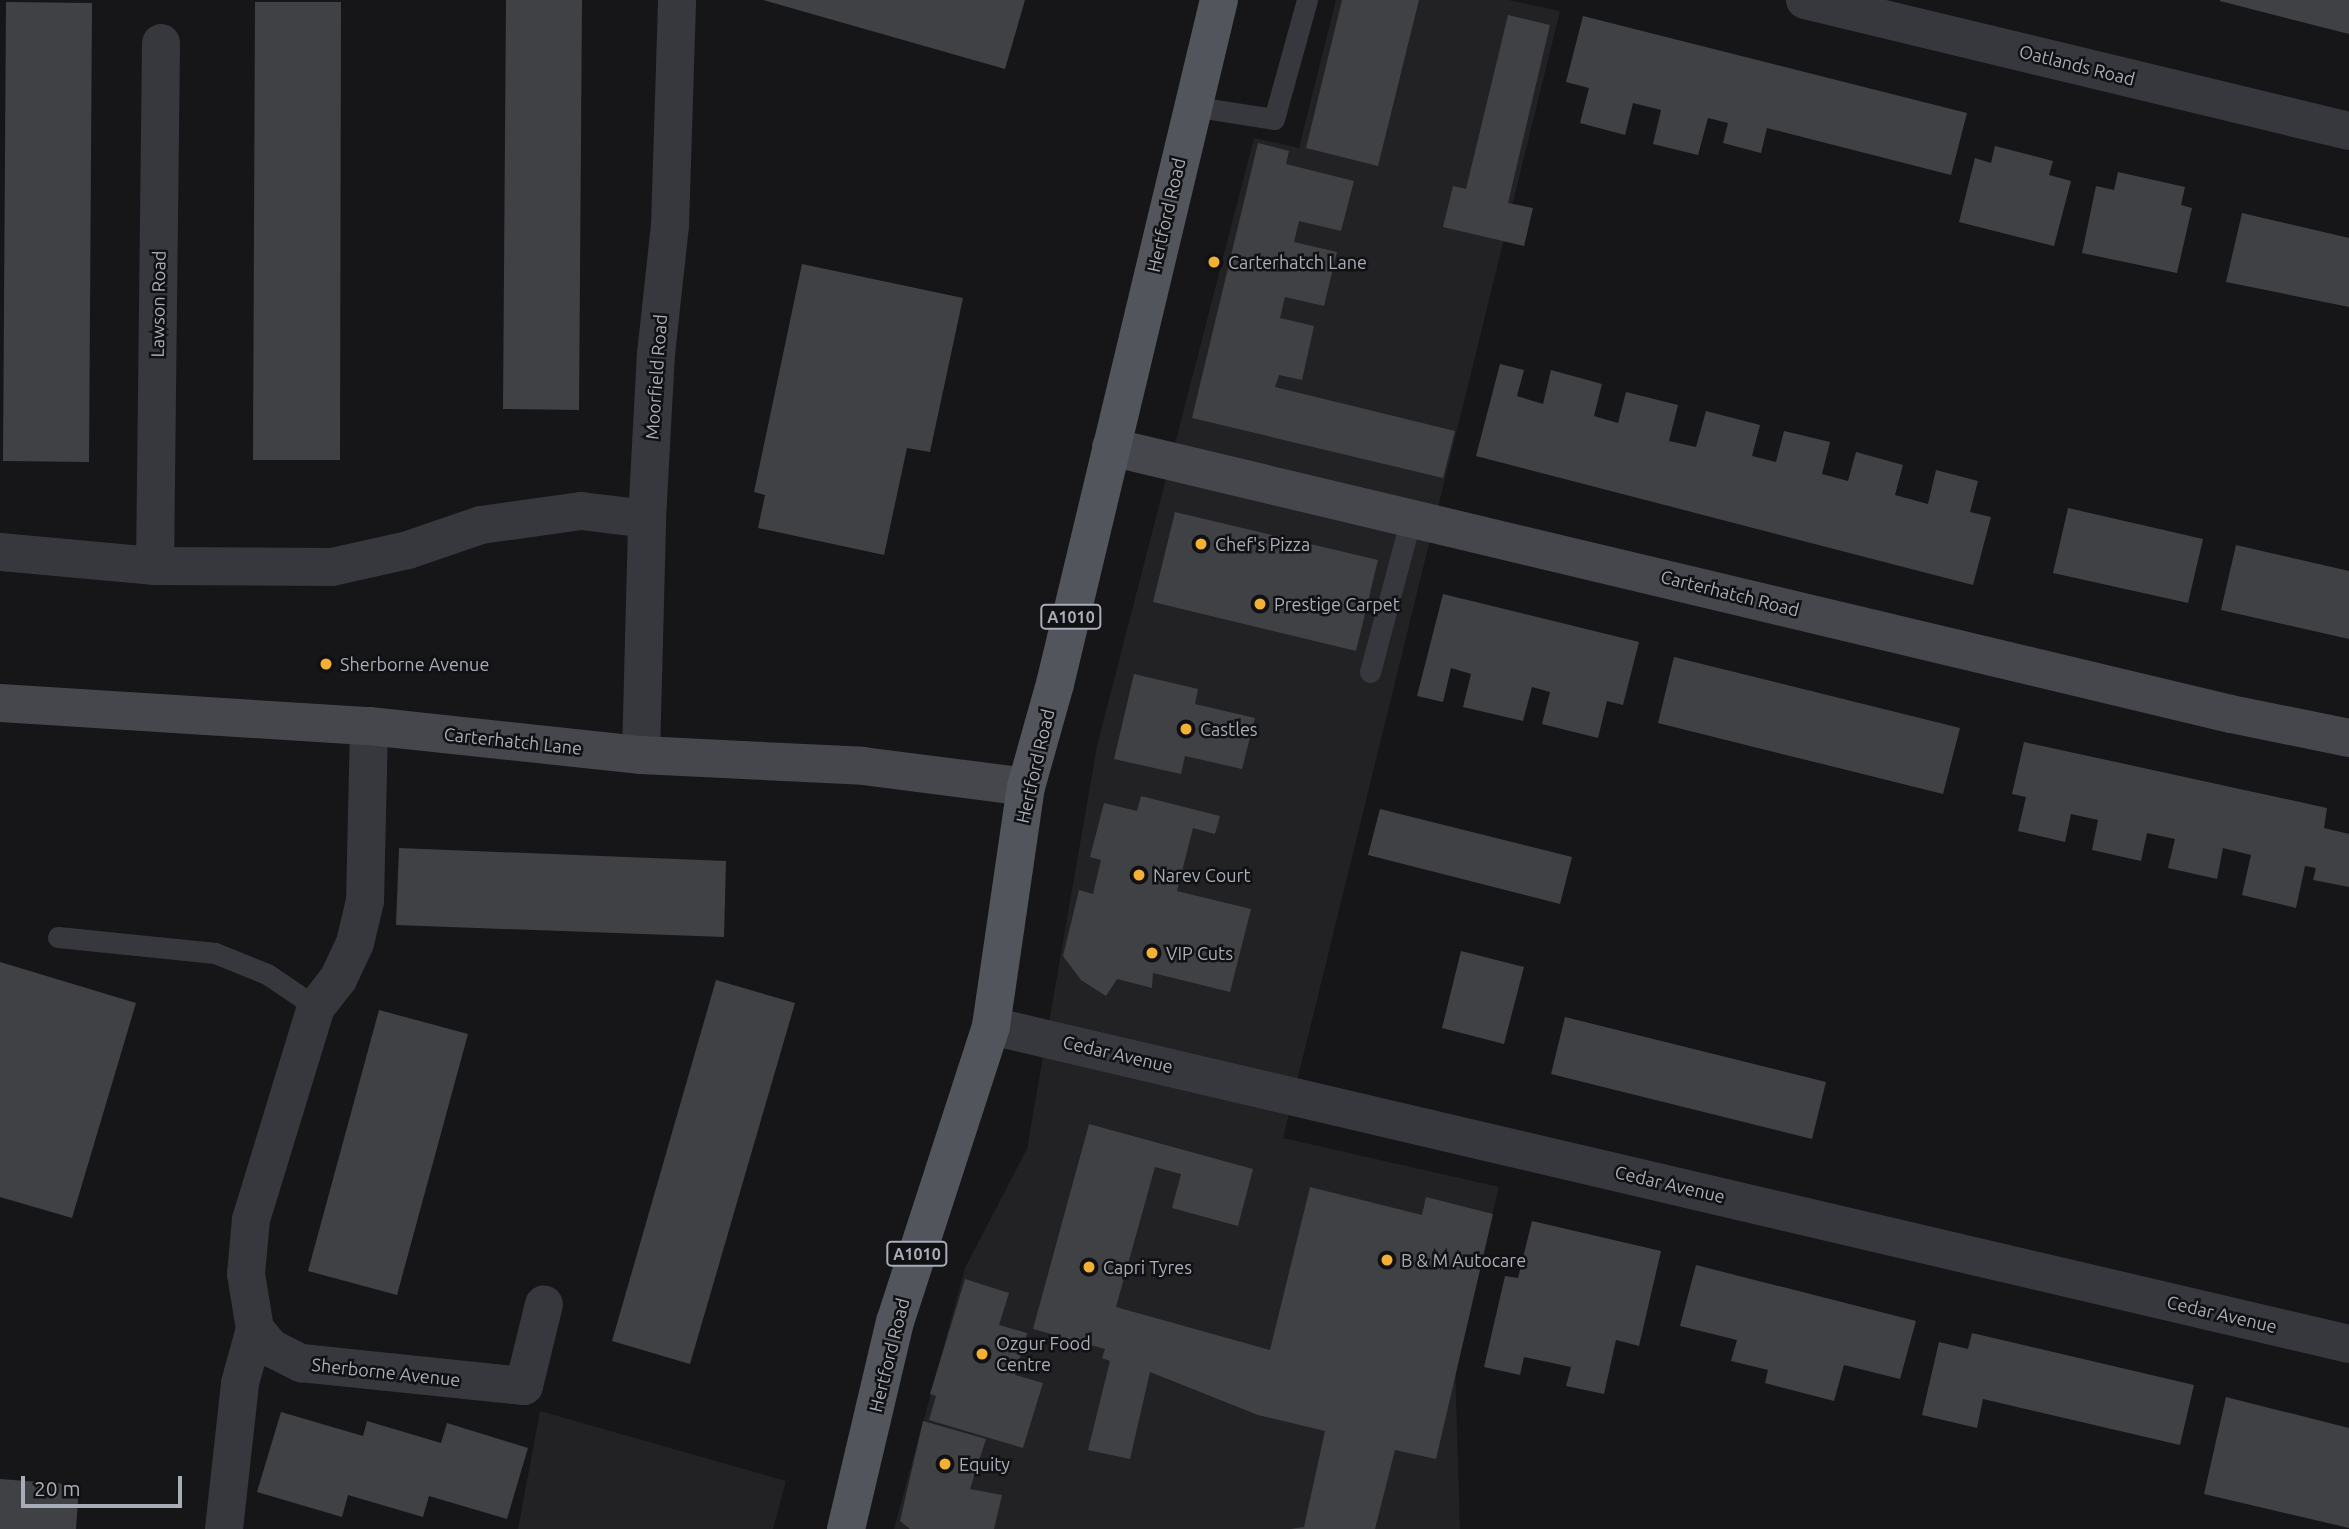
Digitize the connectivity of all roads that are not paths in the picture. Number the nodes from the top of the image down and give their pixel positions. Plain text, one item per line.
1 (677, 0) edge
2 (1219, 0) edge
3 (1307, 0) edge
4 (1805, 0) edge
5 (161, 43) dead end
6 (1191, 106) junction
7 (2349, 131) edge
8 (1111, 447) junction
9 (1411, 518) junction
10 (647, 519) junction
11 (0, 552) edge
12 (155, 566) junction
13 (1370, 672) dead end
14 (0, 703) edge
15 (369, 726) junction
16 (2349, 738) edge
17 (641, 755) junction
18 (1026, 787) junction
19 (58, 937) dead end
20 (316, 1007) junction
21 (991, 1026) junction
22 (544, 1304) dead end
23 (254, 1329) junction
24 (2349, 1344) edge
25 (224, 1529) edge
26 (846, 1529) edge

1 - 10 street, Moorfield Road
2 - 6 main road, Hertford Road / A1010
3 - 6 lane
4 - 7 street, Oatlands Road
5 - 12 street, Lawson Road
6 - 8 main road, Hertford Road / A1010
8 - 9 street, Carterhatch Road
8 - 18 main road, Hertford Road / A1010
9 - 13 lane
9 - 16 street, Carterhatch Road
10 - 12 street
10 - 17 street, Moorfield Road
11 - 12 street
14 - 15 street, Carterhatch Lane
15 - 17 street, Carterhatch Lane
15 - 20 street
17 - 18 street, Carterhatch Lane
18 - 21 main road, Hertford Road / A1010
19 - 20 lane
20 - 23 street
21 - 24 street, Cedar Avenue
21 - 26 main road, Hertford Road / A1010
22 - 23 street, Sherborne Avenue
23 - 25 street

